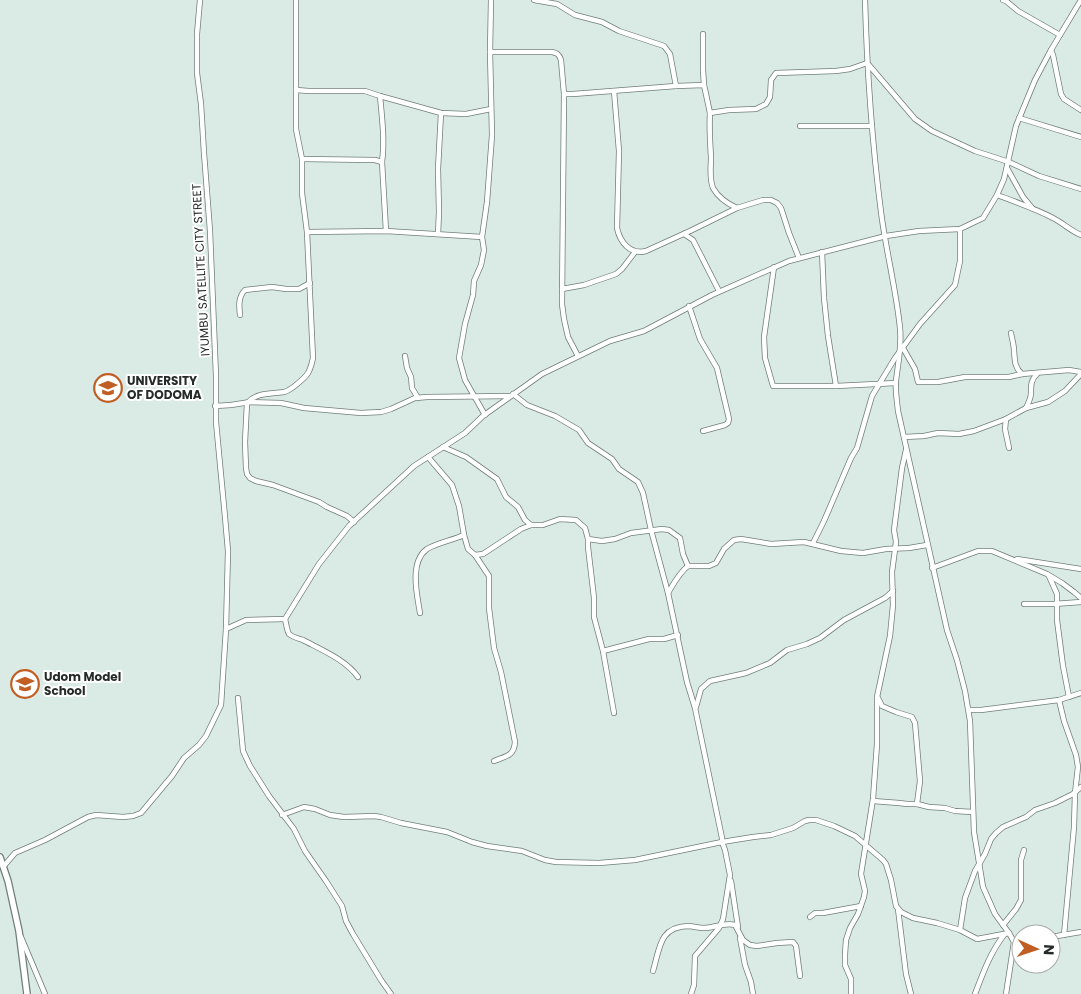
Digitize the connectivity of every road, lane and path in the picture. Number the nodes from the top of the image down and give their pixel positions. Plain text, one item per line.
1 (200, 0) edge
2 (296, 0) edge
3 (491, 0) edge
4 (534, 0) edge
5 (865, 0) edge
6 (1003, 0) edge
7 (1081, 0) edge
8 (704, 34) dead end
9 (1060, 35) junction
10 (1051, 50) junction
11 (490, 52) junction
12 (867, 63) junction
13 (704, 85) junction
14 (676, 86) junction
15 (296, 90) junction
16 (614, 91) junction
17 (564, 94) junction
18 (380, 96) junction
19 (491, 109) junction
20 (1081, 110) edge
21 (441, 113) junction
22 (710, 113) junction
23 (1019, 118) junction
24 (800, 126) dead end
25 (872, 126) junction
26 (1081, 137) edge
27 (302, 159) junction
28 (382, 162) junction
29 (1008, 164) junction
30 (1081, 189) edge
31 (997, 195) junction
32 (737, 208) junction
33 (1033, 209) junction
34 (960, 229) junction
35 (386, 231) junction
36 (307, 232) junction
37 (438, 234) junction
38 (684, 234) junction
39 (1081, 235) edge
40 (886, 236) junction
41 (482, 237) junction
42 (635, 252) junction
43 (822, 252) junction
44 (800, 258) junction
45 (774, 267) junction
46 (310, 283) junction
47 (562, 289) junction
48 (719, 291) junction
49 (690, 306) junction
50 (240, 316) dead end
51 (1011, 333) dead end
52 (902, 349) junction
53 (405, 356) dead end
54 (578, 356) junction
55 (1081, 373) edge
56 (1022, 374) junction
57 (1037, 374) junction
58 (896, 383) junction
59 (879, 384) junction
60 (836, 386) junction
61 (512, 395) junction
62 (473, 396) junction
63 (418, 398) junction
64 (247, 403) junction
65 (215, 406) junction
66 (1026, 408) junction
67 (485, 415) junction
68 (1006, 419) junction
69 (703, 431) dead end
70 (904, 437) junction
71 (443, 447) junction
72 (1009, 448) dead end
73 (906, 449) junction
74 (428, 457) junction
75 (354, 522) junction
76 (531, 524) junction
77 (651, 530) junction
78 (464, 535) junction
79 (588, 539) junction
80 (813, 543) junction
81 (927, 545) junction
82 (895, 549) junction
83 (475, 555) junction
84 (1008, 557) junction
85 (688, 566) junction
86 (932, 568) junction
87 (1081, 569) edge
88 (1049, 576) junction
89 (893, 591) junction
90 (668, 593) junction
91 (1081, 598) edge
92 (1081, 602) edge
93 (1024, 604) dead end
94 (1057, 604) junction
95 (420, 613) dead end
96 (285, 619) junction
97 (226, 629) junction
98 (678, 635) junction
99 (603, 651) junction
100 (358, 677) dead end
101 (1081, 693) edge
102 (877, 697) junction
103 (1069, 697) junction
104 (238, 698) dead end
105 (1059, 700) junction
106 (695, 708) junction
107 (969, 710) junction
108 (614, 713) dead end
109 (494, 761) dead end
110 (1081, 787) edge
111 (1075, 793) junction
112 (873, 801) junction
113 (917, 804) junction
114 (973, 812) junction
115 (282, 815) junction
116 (722, 842) junction
117 (866, 845) junction
118 (1024, 850) dead end
119 (0, 857) edge
120 (978, 865) junction
121 (3, 868) junction
122 (730, 874) junction
123 (861, 906) junction
124 (898, 909) junction
125 (810, 916) dead end
126 (720, 924) junction
127 (1002, 925) junction
128 (960, 930) junction
129 (18, 931) junction
130 (739, 932) junction
131 (1081, 932) edge
132 (1007, 934) junction
133 (1061, 935) edge
134 (1064, 935) junction
135 (1011, 939) edge
136 (1011, 962) edge
137 (653, 971) dead end
138 (800, 976) dead end
139 (27, 994) edge
140 (45, 994) edge
141 (391, 994) edge
142 (691, 994) edge
143 (753, 994) edge
144 (851, 994) edge
145 (911, 994) edge
146 (975, 994) edge
147 (1006, 994) edge

1 - 65 street, IYUMBU SATELLITE CITY STREET
2 - 15 street
3 - 11 street
4 - 14 street
5 - 12 street
6 - 9 street
7 - 9 street
8 - 13 street
9 - 10 street
10 - 20 street
10 - 23 street
11 - 17 street
11 - 19 street
12 - 22 street
12 - 25 street
12 - 29 street
13 - 14 street
13 - 22 street
14 - 16 street
15 - 18 street
15 - 27 street
16 - 17 street
16 - 42 street
17 - 47 street
18 - 21 street
18 - 28 street
19 - 21 street
19 - 41 street
21 - 37 street
22 - 32 street
23 - 26 street
23 - 29 street
24 - 25 street
25 - 40 street
27 - 28 street
27 - 36 street
28 - 35 street
29 - 30 street
29 - 31 street
29 - 33 street
31 - 33 street
31 - 34 street
32 - 38 street
32 - 44 street
33 - 39 street
34 - 40 street
34 - 52 street
35 - 36 street
35 - 37 street
36 - 46 street
37 - 41 street
38 - 42 street
38 - 48 street
40 - 43 street
40 - 52 street
41 - 62 street
42 - 47 street
43 - 44 street
43 - 60 street
44 - 45 street
45 - 48 street
45 - 60 street
46 - 50 street
46 - 64 street
47 - 54 street
48 - 49 street
49 - 54 street
49 - 69 street
51 - 56 street
52 - 56 street
52 - 58 street
52 - 59 street
53 - 63 street
54 - 61 street
55 - 57 street
55 - 66 street
56 - 57 street
57 - 66 street
58 - 59 street
58 - 70 street
59 - 60 street
59 - 80 street
61 - 62 street
61 - 67 street
61 - 77 street
62 - 63 street
62 - 67 street
63 - 64 street
64 - 65 street
64 - 75 street
65 - 97 street, IYUMBU SATELLITE CITY STREET
66 - 68 street
67 - 71 street
68 - 70 street
68 - 72 street
70 - 73 street
71 - 74 street
71 - 76 street
73 - 81 street
73 - 82 street
74 - 75 street
74 - 78 street
75 - 96 street
76 - 79 street
76 - 83 street
77 - 79 street
77 - 85 street
77 - 90 street
78 - 83 street
78 - 95 street
79 - 99 street
80 - 82 street
80 - 85 street
81 - 82 street
81 - 86 street
82 - 89 street
83 - 109 street
84 - 86 street
84 - 87 street
84 - 88 street
85 - 90 street
86 - 107 street
88 - 91 street
88 - 94 street
89 - 102 street
89 - 106 street
90 - 98 street
92 - 94 street
93 - 94 street
94 - 103 street
96 - 97 street
96 - 100 street
97 - 121 street, IYUMBU SATELLITE CITY STREET
98 - 99 street
98 - 106 street
99 - 108 street
101 - 103 street
102 - 112 street
102 - 113 street
103 - 105 street
104 - 115 street
105 - 107 street
105 - 111 street
106 - 116 street
107 - 114 street
110 - 111 street
111 - 120 street
111 - 134 street
112 - 113 street
112 - 117 street
113 - 114 street
114 - 120 street
115 - 116 street
115 - 141 street
116 - 117 street
116 - 122 street
117 - 123 street
117 - 124 street
118 - 127 street
119 - 121 street
120 - 127 street
120 - 128 street
121 - 129 street
122 - 126 street
122 - 130 street
123 - 125 street
123 - 144 street
124 - 128 street
124 - 145 street
126 - 130 street
126 - 137 street
126 - 142 street
127 - 132 street
128 - 132 street
129 - 139 street
129 - 140 street
130 - 138 street
130 - 143 street
131 - 134 street
132 - 135 street
132 - 146 street
133 - 134 street
136 - 147 street

